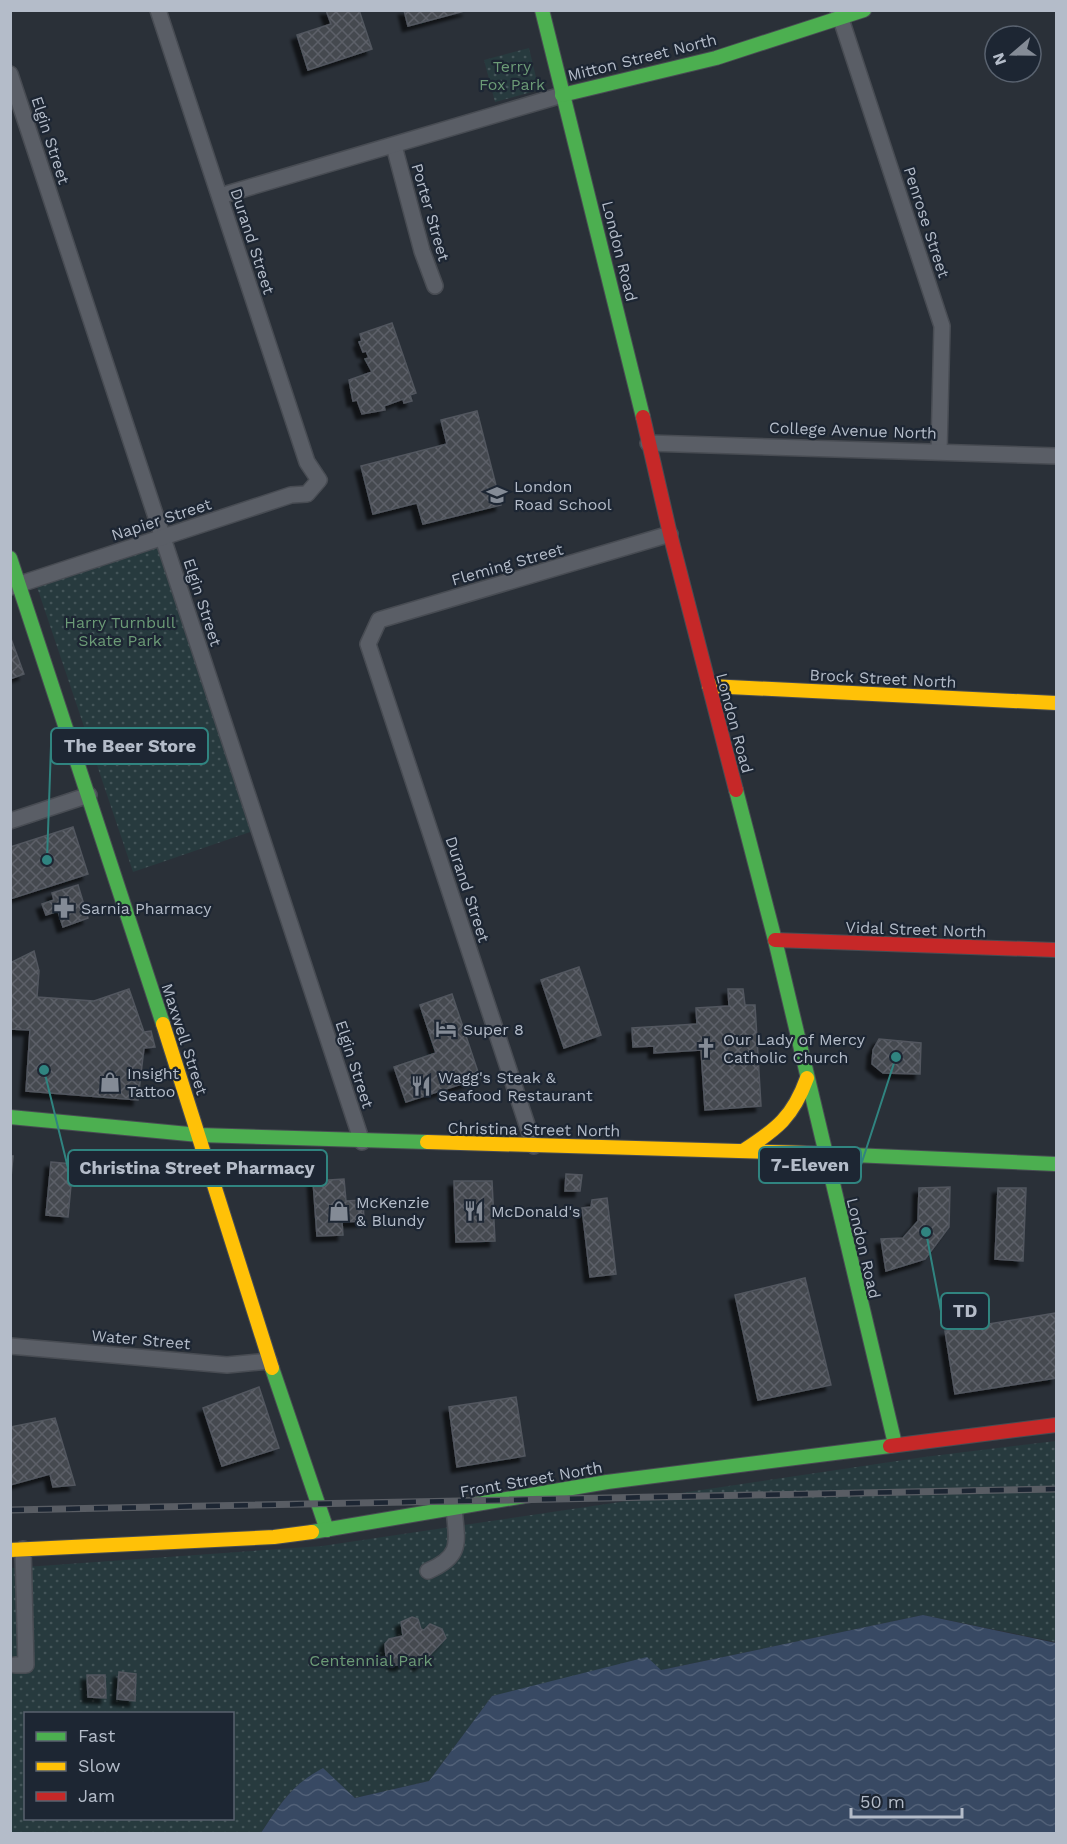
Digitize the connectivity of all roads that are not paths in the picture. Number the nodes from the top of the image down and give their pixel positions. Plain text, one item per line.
1 (158, 10) edge
2 (542, 10) edge
3 (864, 10) edge
4 (839, 14) edge
5 (10, 74) edge
6 (562, 95) junction
7 (394, 146) junction
8 (220, 196) junction
9 (435, 286) dead end
10 (648, 443) junction
11 (939, 451) junction
12 (1056, 456) edge
13 (318, 480) joint
14 (670, 534) junction
15 (163, 537) junction
16 (10, 558) edge
17 (15, 585) edge
18 (368, 644) joint
19 (709, 686) junction
20 (1056, 703) edge
21 (89, 795) junction
22 (10, 821) edge
23 (775, 940) junction
24 (1056, 950) edge
25 (807, 1078) junction
26 (10, 1117) edge
27 (199, 1135) junction
28 (362, 1142) junction
29 (534, 1146) junction
30 (743, 1151) junction
31 (825, 1154) junction
32 (1056, 1164) edge
33 (10, 1346) edge
34 (269, 1361) junction
35 (1056, 1425) edge
36 (895, 1444) junction
37 (454, 1509) junction
38 (327, 1530) junction
39 (17, 1549) edge
40 (428, 1571) dead end
41 (15, 1665) dead end

1 - 8 street, Durand Street
2 - 6 main road, London Road
3 - 4 main road, Mitton Street North
4 - 6 main road, Mitton Street North
4 - 11 street, Penrose Street
5 - 15 street, Elgin Street
6 - 7 street, Mitton Street North
6 - 10 main road, London Road
7 - 8 street, Mitton Street North
7 - 9 street, Porter Street
8 - 13 street, Durand Street
10 - 11 street, College Avenue North
10 - 14 main road, London Road
11 - 12 street, College Avenue North
13 - 15 street, Napier Street
14 - 18 street, Fleming Street
14 - 19 main road, London Road
15 - 17 street, Napier Street
15 - 28 street, Elgin Street
16 - 17 main road, Maxwell Street
17 - 21 main road, Maxwell Street
18 - 29 street, Durand Street
19 - 20 main road, Brock Street North
19 - 23 main road, London Road
21 - 22 street
21 - 27 main road, Maxwell Street
23 - 24 main road, Vidal Street North
23 - 25 main road, London Road
25 - 30 main road
25 - 31 main road, London Road
26 - 27 main road, Christina Street North
27 - 28 main road, Christina Street North
27 - 34 main road, Maxwell Street
28 - 29 main road, Christina Street North
29 - 30 main road, Christina Street North
30 - 31 main road, Christina Street North
31 - 32 main road, Christina Street North
31 - 36 main road, London Road
33 - 34 street, Water Street
34 - 38 main road, Maxwell Street
35 - 36 main road, Front Street North
36 - 37 main road, Front Street North
37 - 38 main road, Front Street North
37 - 40 street
38 - 39 main road, Front Street North
39 - 41 street

